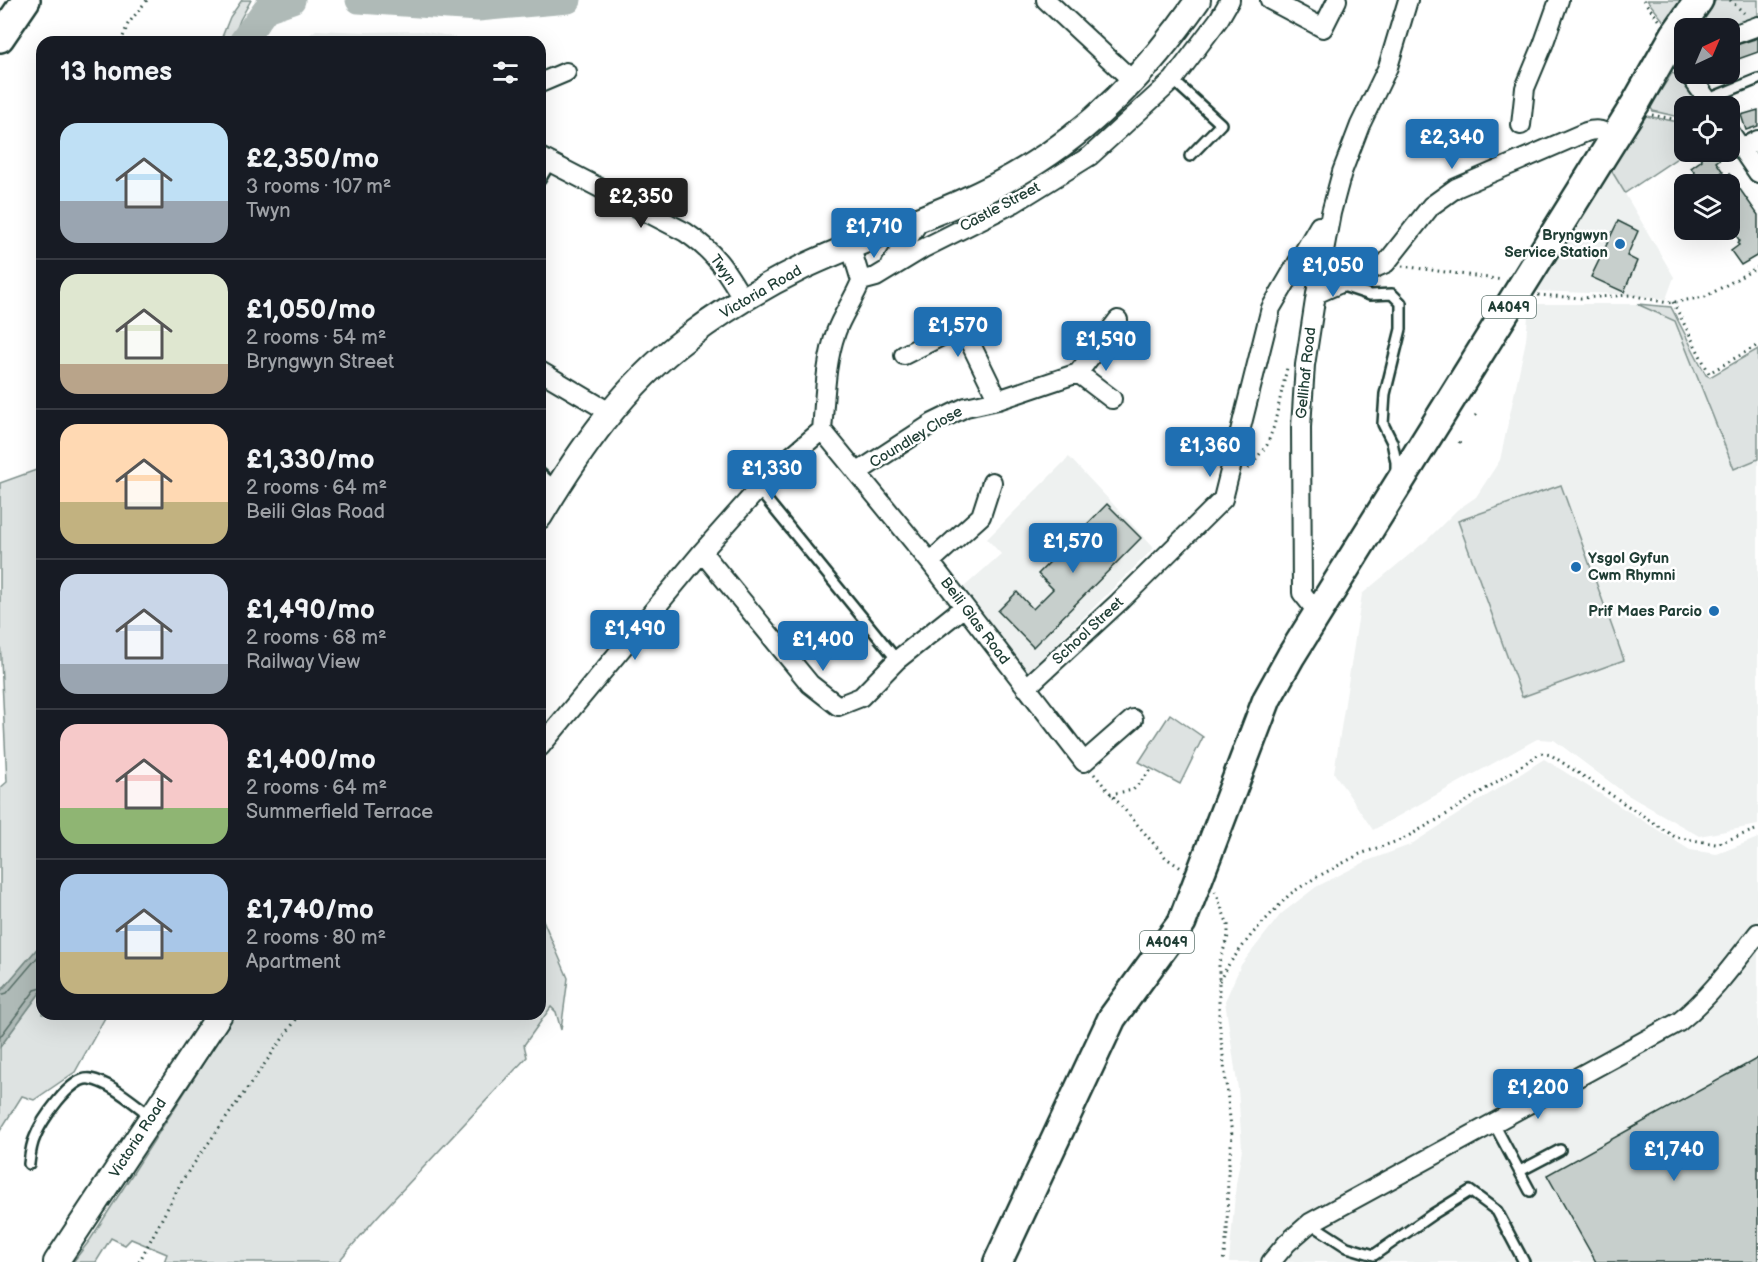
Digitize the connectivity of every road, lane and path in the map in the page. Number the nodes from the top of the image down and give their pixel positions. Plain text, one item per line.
1 (26, 0) edge
2 (147, 0) edge
3 (1046, 0) edge
4 (1198, 0) edge
5 (1230, 0) edge
6 (1270, 0) edge
7 (1337, 0) edge
8 (1408, 0) edge
9 (1559, 0) edge
10 (1643, 0) edge
11 (1699, 0) edge
12 (1691, 18) edge
13 (1758, 26) edge
14 (1740, 32) edge
15 (123, 36) edge
16 (0, 38) edge
17 (1674, 46) edge
18 (1674, 52) edge
19 (566, 72) dead end
20 (546, 80) edge
21 (1173, 80) junction
22 (1758, 80) edge
23 (1134, 81) junction
24 (1716, 96) edge
25 (1649, 114) dead end
26 (1674, 119) edge
27 (1521, 125) dead end
28 (1613, 137) junction
29 (1758, 140) edge
30 (1741, 149) joint
31 (1190, 156) dead end
32 (546, 164) edge
33 (1758, 173) edge
34 (920, 220) junction
35 (1319, 226) dead end
36 (852, 248) junction
37 (1386, 263) junction
38 (1758, 267) edge
39 (889, 269) junction
40 (861, 281) junction
41 (1338, 284) junction
42 (1520, 289) junction
43 (1316, 294) junction
44 (744, 301) junction
45 (1673, 302) junction
46 (1118, 320) dead end
47 (1758, 345) edge
48 (904, 355) dead end
49 (1288, 363) dead end
50 (1078, 373) junction
51 (546, 375) edge
52 (1112, 399) dead end
53 (998, 400) junction
54 (611, 413) junction
55 (822, 430) junction
56 (858, 472) junction
57 (1245, 472) dead end
58 (548, 481) edge
59 (992, 482) dead end
60 (1396, 488) junction
61 (758, 489) junction
62 (702, 552) junction
63 (930, 562) junction
64 (964, 607) junction
65 (1318, 613) junction
66 (897, 660) junction
67 (1026, 688) junction
68 (1133, 719) dead end
69 (546, 740) edge
70 (1084, 762) junction
71 (1152, 769) dead end
72 (1110, 794) junction
73 (1758, 829) edge
74 (1184, 869) dead end
75 (1212, 884) dead end
76 (1758, 933) edge
77 (1219, 981) junction
78 (216, 1020) edge
79 (296, 1020) edge
80 (152, 1116) junction
81 (1494, 1124) junction
82 (1560, 1150) dead end
83 (29, 1164) dead end
84 (1520, 1171) junction
85 (1530, 1191) dead end
86 (1310, 1223) junction
87 (56, 1262) edge
88 (139, 1262) edge
89 (998, 1262) edge
90 (1223, 1262) edge
91 (1271, 1262) edge
92 (1524, 1262) edge

1 - 16 main road
2 - 15 path
3 - 23 street
4 - 23 main road, Victoria Road
5 - 21 street, Castle Street
6 - 7 street
8 - 43 street, Gellihaf Road
9 - 27 street
10 - 17 path
11 - 12 main road, A4049
13 - 14 street
18 - 28 main road, A4049
19 - 20 street
21 - 31 lane
21 - 39 street, Castle Street
22 - 24 lane
23 - 34 main road, Victoria Road
25 - 26 path
28 - 37 street
28 - 42 main road, A4049
29 - 30 street
30 - 33 street
32 - 44 street, Twyn
34 - 36 main road, Victoria Road
34 - 39 street
35 - 67 street, School Street
36 - 40 street
36 - 44 main road, Victoria Road
37 - 41 street
37 - 42 path
38 - 45 path
39 - 40 street, Castle Street
40 - 55 street
41 - 43 street
41 - 60 lane
42 - 45 path
42 - 60 main road, A4049
43 - 65 street, Gellihaf Road
44 - 54 main road, Victoria Road
45 - 47 path
46 - 50 street
48 - 53 street
49 - 57 path
50 - 52 street
50 - 53 street, Coundley Close
51 - 54 street
53 - 56 street, Coundley Close
54 - 58 main road, Victoria Road
55 - 56 street, Beili Glas Road
55 - 61 street
56 - 63 street, Beili Glas Road
59 - 63 street
60 - 65 main road, A4049
61 - 62 street
61 - 66 lane
62 - 66 street
62 - 69 street
63 - 64 street, Beili Glas Road
64 - 66 street
64 - 67 street, Beili Glas Road
65 - 89 main road, A4049
67 - 70 street, Beili Glas Road
68 - 70 street
70 - 72 path
71 - 72 path
72 - 74 path
73 - 77 path
75 - 77 path
76 - 81 street
77 - 90 path
78 - 80 main road, Victoria Road
79 - 88 path
80 - 83 lane
80 - 87 main road, Victoria Road
81 - 84 lane
81 - 86 street
82 - 84 lane
84 - 85 lane
86 - 91 street
86 - 92 lane

